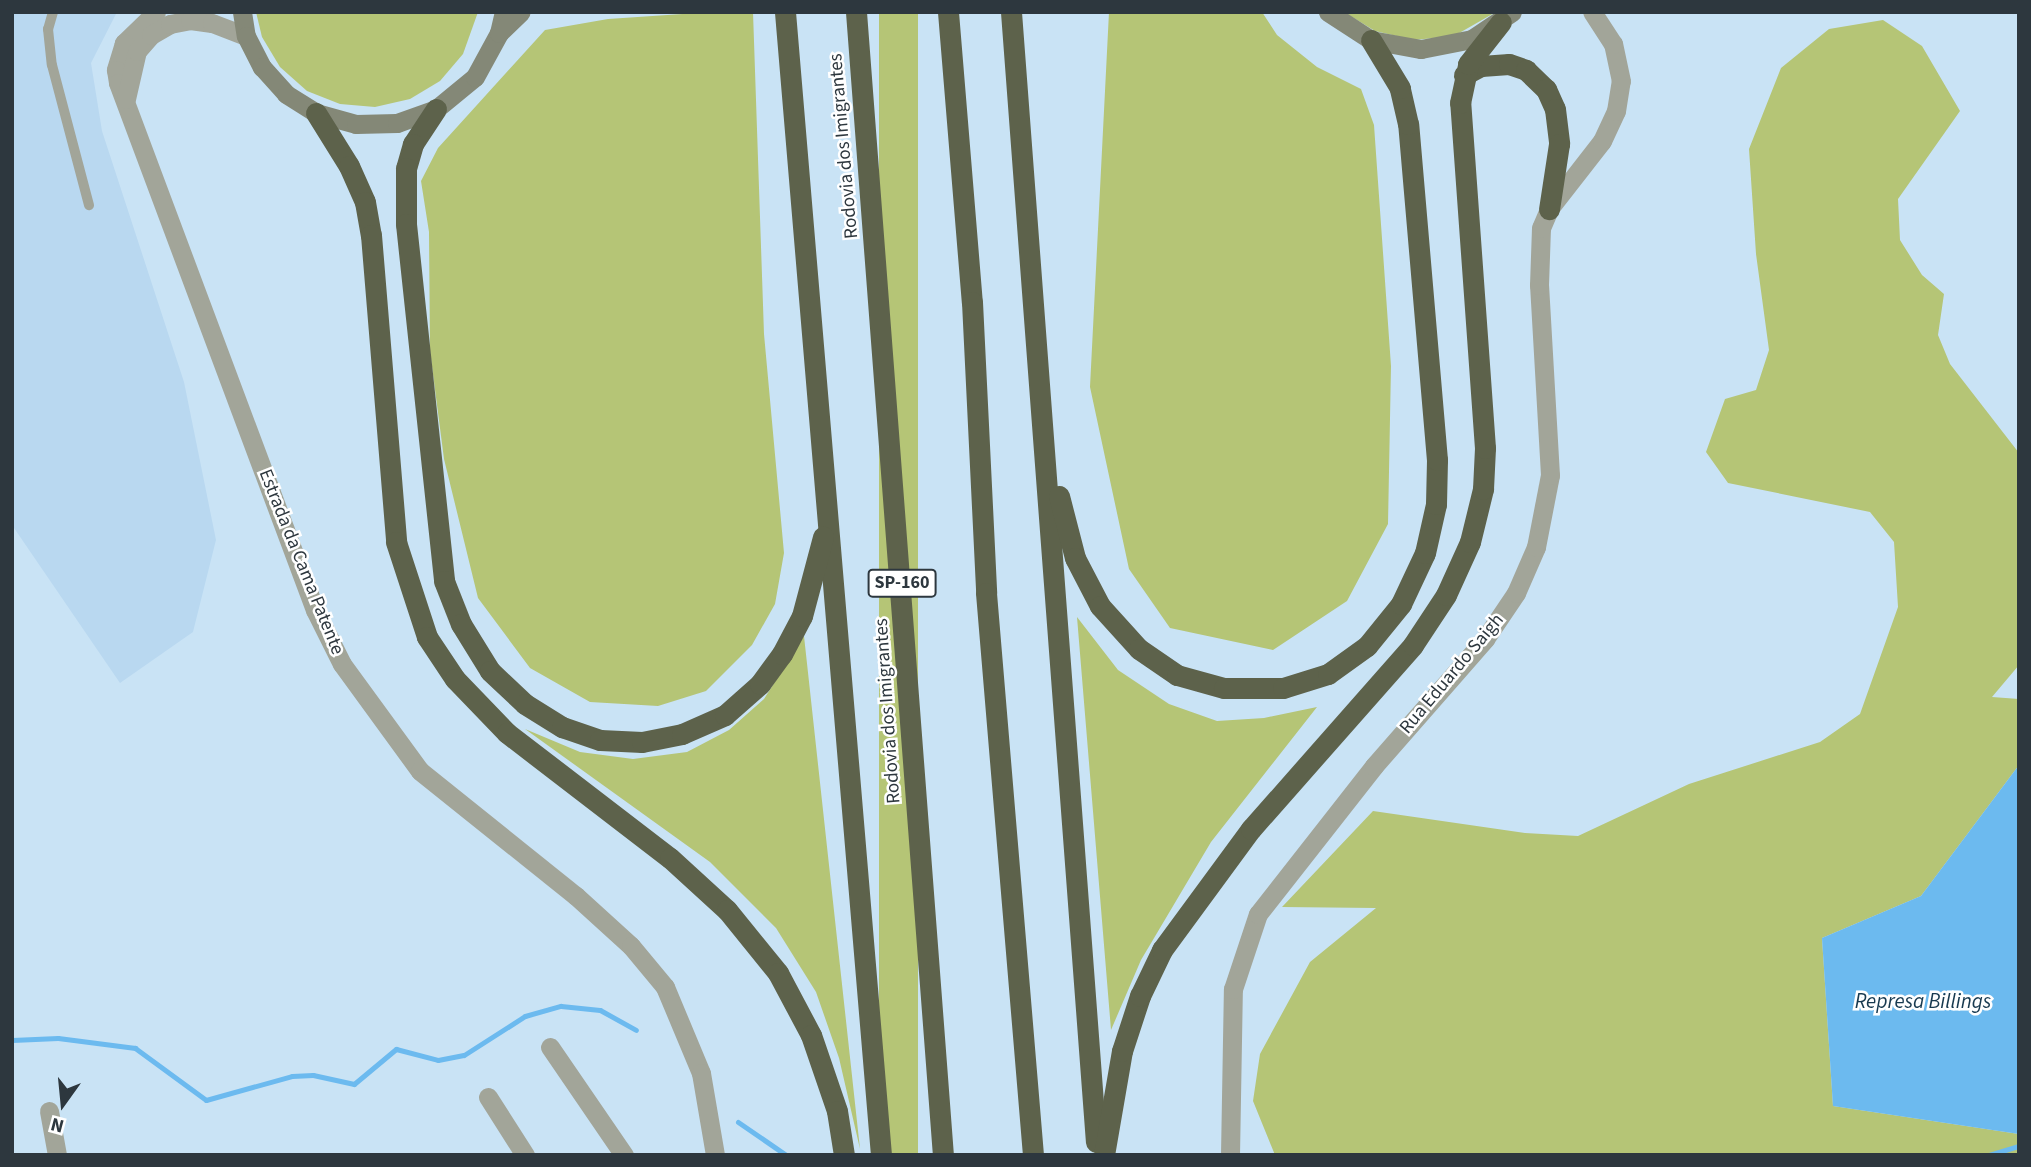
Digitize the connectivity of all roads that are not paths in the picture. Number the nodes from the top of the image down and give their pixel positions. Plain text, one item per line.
1 (53, 12) edge
2 (156, 12) edge
3 (242, 12) edge
4 (503, 12) edge
5 (521, 12) edge
6 (785, 12) edge
7 (856, 12) edge
8 (948, 12) edge
9 (1011, 12) edge
10 (1328, 12) edge
11 (1592, 12) edge
12 (1507, 17) edge
13 (499, 33) junction
14 (246, 36) junction
15 (1371, 40) junction
16 (1464, 75) junction
17 (126, 100) junction
18 (436, 109) junction
19 (316, 113) junction
20 (89, 205) dead end
21 (1549, 208) junction
22 (1046, 450) junction
23 (828, 511) junction
24 (550, 1047) dead end
25 (488, 1097) dead end
26 (49, 1111) dead end
27 (57, 1155) edge
28 (525, 1155) edge
29 (624, 1155) edge
30 (715, 1155) edge
31 (844, 1155) edge
32 (881, 1155) edge
33 (943, 1155) edge
34 (1033, 1155) edge
35 (1097, 1155) edge
36 (1104, 1155) edge
37 (1230, 1155) edge

1 - 20 lane
2 - 17 street, Estrada da Cama Patente
3 - 14 main road
4 - 13 main road
5 - 13 main road
6 - 23 highway
7 - 33 highway, Rodovia dos Imigrantes / SP-160
8 - 34 highway
9 - 22 highway
10 - 15 main road
11 - 21 street, Rua Eduardo Saigh
12 - 15 main road
12 - 16 highway
13 - 18 main road
14 - 17 street
14 - 19 main road
15 - 22 highway
16 - 21 highway
16 - 36 highway
17 - 30 street, Estrada da Cama Patente
18 - 19 main road
18 - 23 highway
19 - 31 highway
21 - 37 street, Rua Eduardo Saigh
22 - 35 highway
23 - 32 highway
24 - 29 street
25 - 28 street
26 - 27 street

